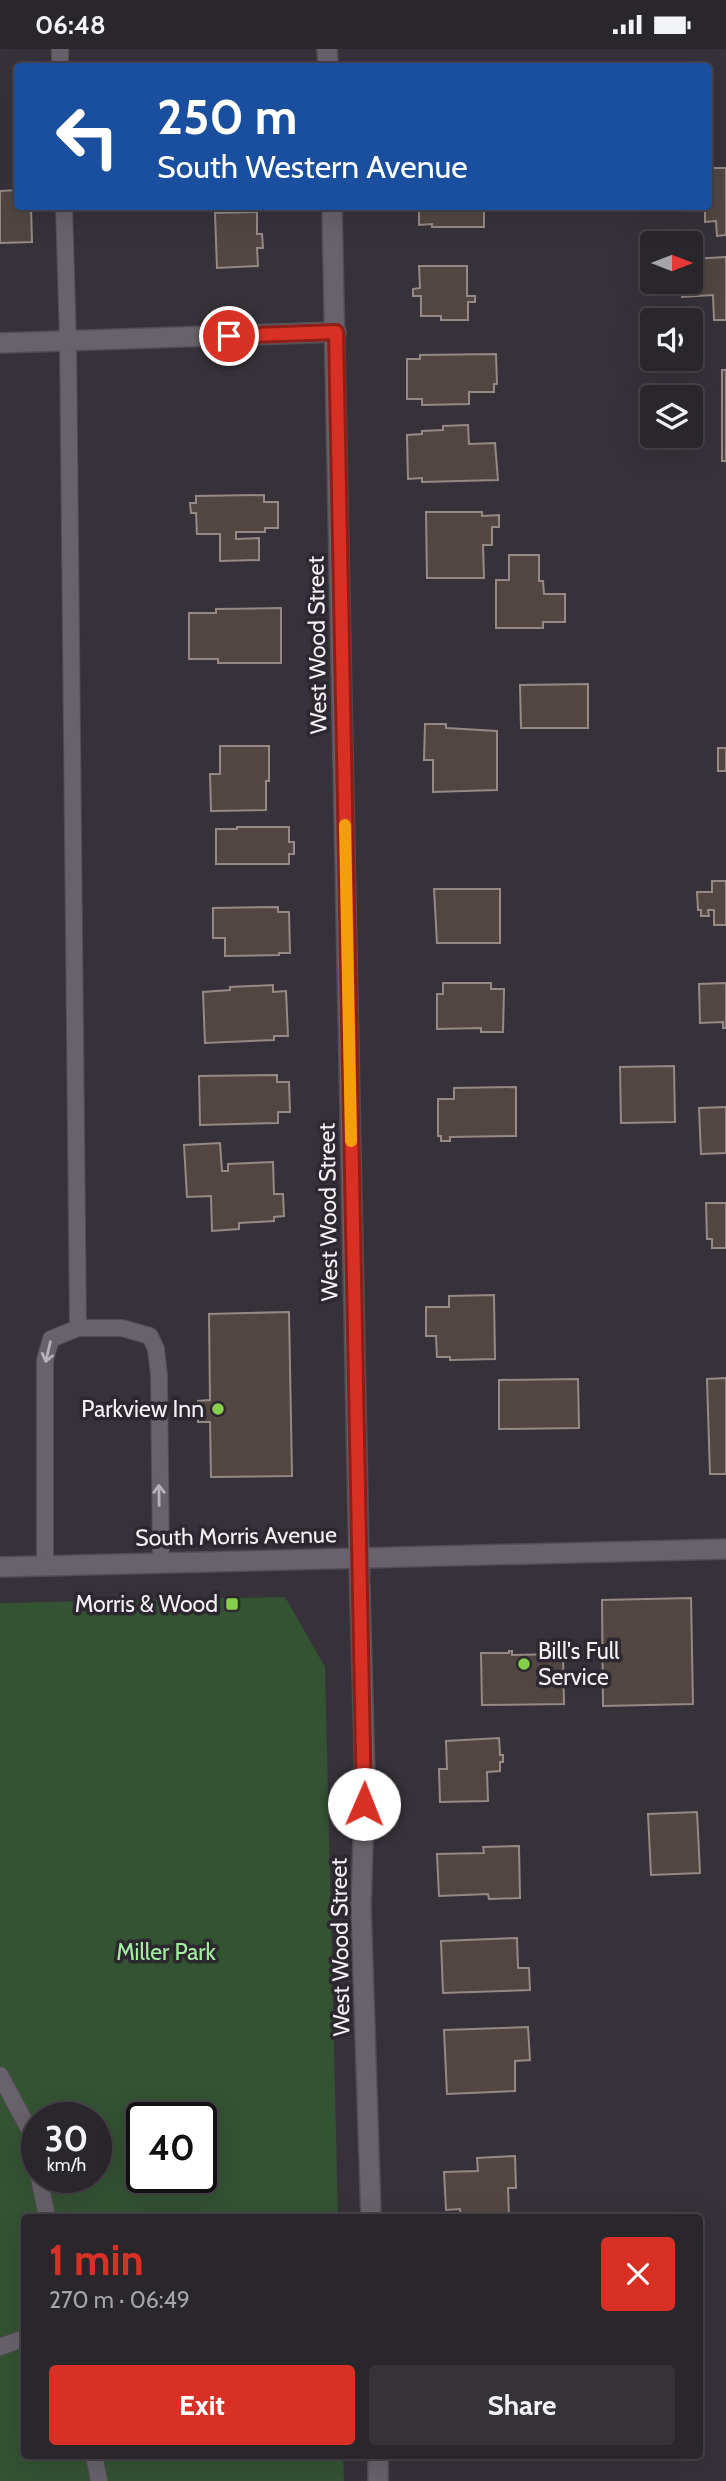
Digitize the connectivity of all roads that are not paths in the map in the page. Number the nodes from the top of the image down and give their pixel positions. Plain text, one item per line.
1 (64, 210) edge
2 (332, 210) edge
3 (336, 332) junction
4 (68, 341) junction
5 (0, 343) edge
6 (78, 1328) junction
7 (726, 1549) edge
8 (359, 1558) junction
9 (161, 1563) junction
10 (45, 1566) junction
11 (0, 1567) edge
12 (0, 2075) edge
13 (21, 2116) edge
14 (42, 2193) edge
15 (46, 2214) edge
16 (371, 2214) edge
17 (21, 2339) edge
18 (0, 2347) edge
19 (95, 2459) edge
20 (378, 2459) edge
21 (99, 2481) edge
22 (379, 2481) edge

1 - 4 lane
2 - 3 street, West Wood Street
3 - 4 street
3 - 8 street, West Wood Street
4 - 5 street
4 - 6 lane
9 -> 6 lane
6 -> 10 lane
7 - 8 street, South Morris Avenue
8 - 9 street, South Morris Avenue
8 - 16 street, West Wood Street
9 - 10 street, South Morris Avenue
10 - 11 street, South Morris Avenue
12 - 13 lane
14 - 15 lane
17 - 18 lane
19 - 21 lane
20 - 22 street

